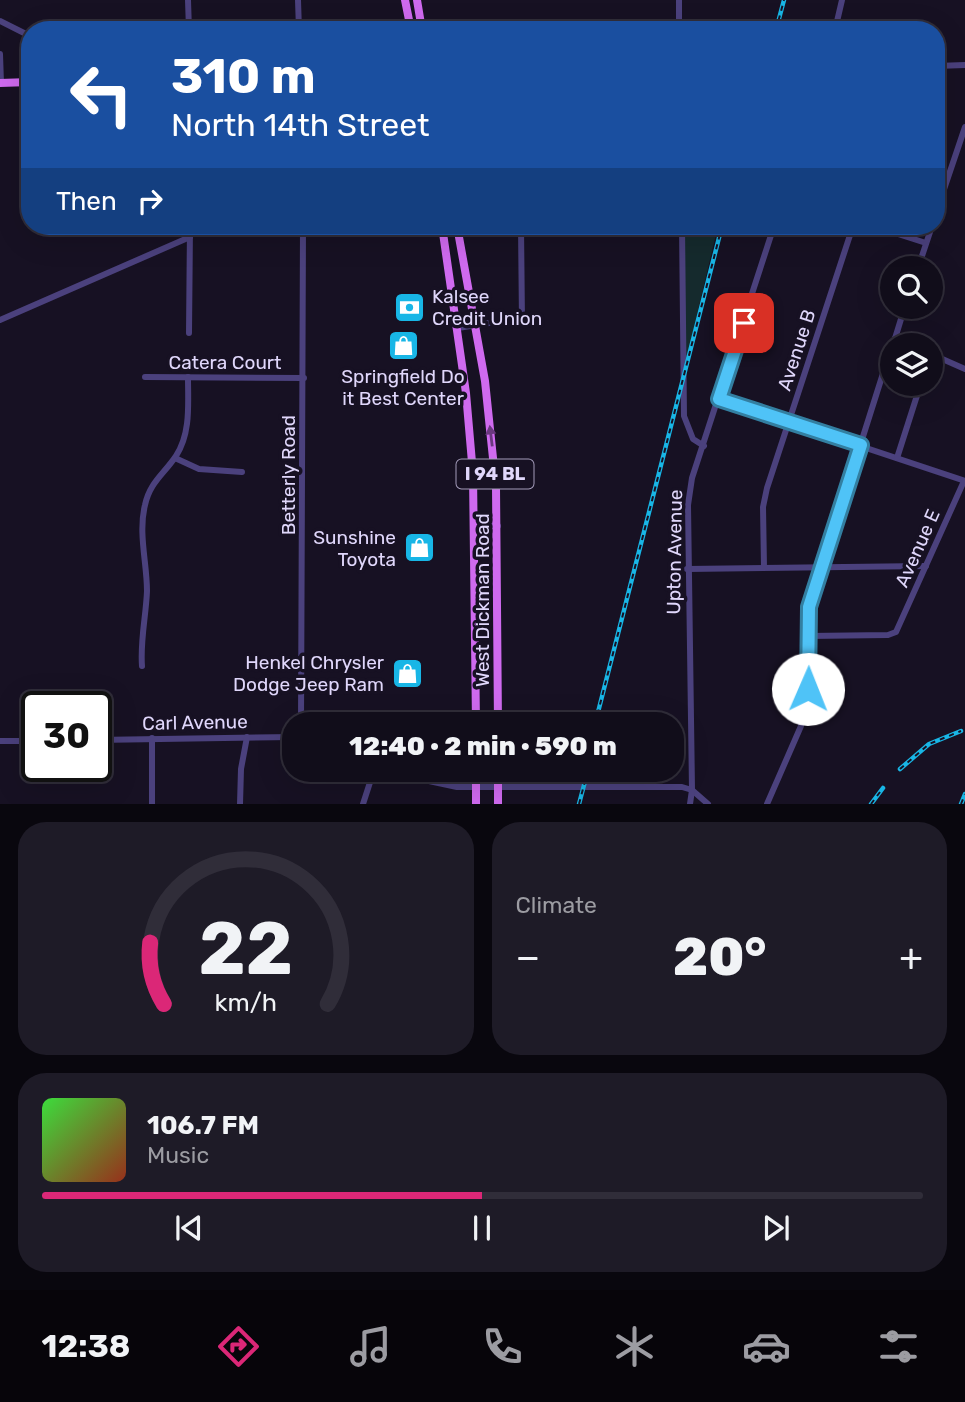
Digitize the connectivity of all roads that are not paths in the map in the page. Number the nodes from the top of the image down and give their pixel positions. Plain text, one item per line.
1 (188, 0) edge
2 (298, 0) edge
3 (405, 0) edge
4 (417, 0) edge
5 (678, 0) edge
6 (842, 0) edge
7 (0, 21) edge
8 (189, 21) edge
9 (299, 21) edge
10 (409, 21) edge
11 (420, 21) edge
12 (679, 21) edge
13 (837, 21) edge
14 (21, 32) edge
15 (0, 54) edge
16 (965, 65) edge
17 (945, 66) edge
18 (21, 82) edge
19 (1, 83) edge
20 (965, 127) edge
21 (945, 186) edge
22 (303, 235) edge
23 (443, 235) edge
24 (459, 235) edge
25 (522, 235) edge
26 (682, 235) edge
27 (771, 235) edge
28 (850, 235) edge
29 (901, 235) edge
30 (929, 235) edge
31 (190, 237) joint
32 (926, 243) junction
33 (922, 256) edge
34 (0, 320) edge
35 (475, 326) junction
36 (458, 328) junction
37 (189, 333) dead end
38 (943, 359) edge
39 (965, 369) edge
40 (145, 377) dead end
41 (188, 377) junction
42 (304, 378) junction
43 (880, 384) edge
44 (918, 396) edge
45 (719, 399) junction
46 (789, 422) junction
47 (861, 445) junction
48 (704, 446) junction
49 (175, 458) junction
50 (897, 458) junction
51 (242, 472) dead end
52 (965, 481) edge
53 (474, 526) junction
54 (498, 526) junction
55 (821, 566) junction
56 (926, 566) junction
57 (764, 567) junction
58 (687, 569) junction
59 (808, 636) junction
60 (142, 666) dead end
61 (302, 712) edge
62 (476, 712) edge
63 (498, 712) edge
64 (247, 737) junction
65 (282, 737) edge
66 (152, 738) junction
67 (112, 739) edge
68 (0, 741) edge
69 (21, 741) edge
70 (369, 782) edge
71 (435, 782) edge
72 (476, 782) edge
73 (498, 782) edge
74 (476, 787) junction
75 (498, 787) junction
76 (692, 790) junction
77 (152, 803) edge
78 (240, 803) edge
79 (363, 803) edge
80 (476, 803) edge
81 (498, 803) edge
82 (690, 803) edge
83 (708, 803) edge
84 (767, 803) edge

1 - 8 street
2 - 9 street
3 - 10 main road
4 - 11 main road
5 - 12 street
6 - 13 street
7 - 14 street
15 - 19 street
16 - 17 street
18 - 19 main road
20 - 21 street
22 - 42 street, Betterly Road
23 - 36 main road, West Dickman Road / I 94 BL
24 - 35 main road, West Dickman Road / I 94 BL
25 - 35 street
26 - 48 street
27 - 45 street, Upton Avenue
28 - 46 street, Avenue B
29 - 32 street
30 - 32 street
31 - 34 street
31 - 37 street
32 - 33 street
35 - 36 street
54 -> 35 main road, West Dickman Road / I 94 BL
36 - 53 main road, West Dickman Road / I 94 BL
38 - 39 street
40 - 41 street, Catera Court
41 - 42 street, Catera Court
41 - 49 street
42 - 61 street, Betterly Road
43 - 47 street
44 - 50 street
45 - 46 street
45 - 48 street, Upton Avenue
46 - 47 street
46 - 57 street, Avenue B
47 - 50 street
47 - 55 street
48 - 58 street, Upton Avenue
49 - 51 street
49 - 60 street
50 - 52 street
52 - 56 street, Avenue E
53 - 54 street
53 - 62 main road, West Dickman Road / I 94 BL
54 - 63 main road, West Dickman Road / I 94 BL
55 - 56 street
55 - 57 street
55 - 59 street
56 - 59 street, Avenue E
57 - 58 street
58 - 76 street, Upton Avenue
59 - 84 street
64 - 65 street, Carl Avenue
64 - 66 street, Carl Avenue
64 - 78 street
66 - 67 street, Carl Avenue
66 - 77 street
68 - 69 street
70 - 79 street
71 - 74 street
72 - 74 main road
73 - 75 main road
74 - 75 street
74 - 80 main road
75 - 76 street
75 - 81 main road
76 - 82 street, Upton Avenue
76 - 83 street

